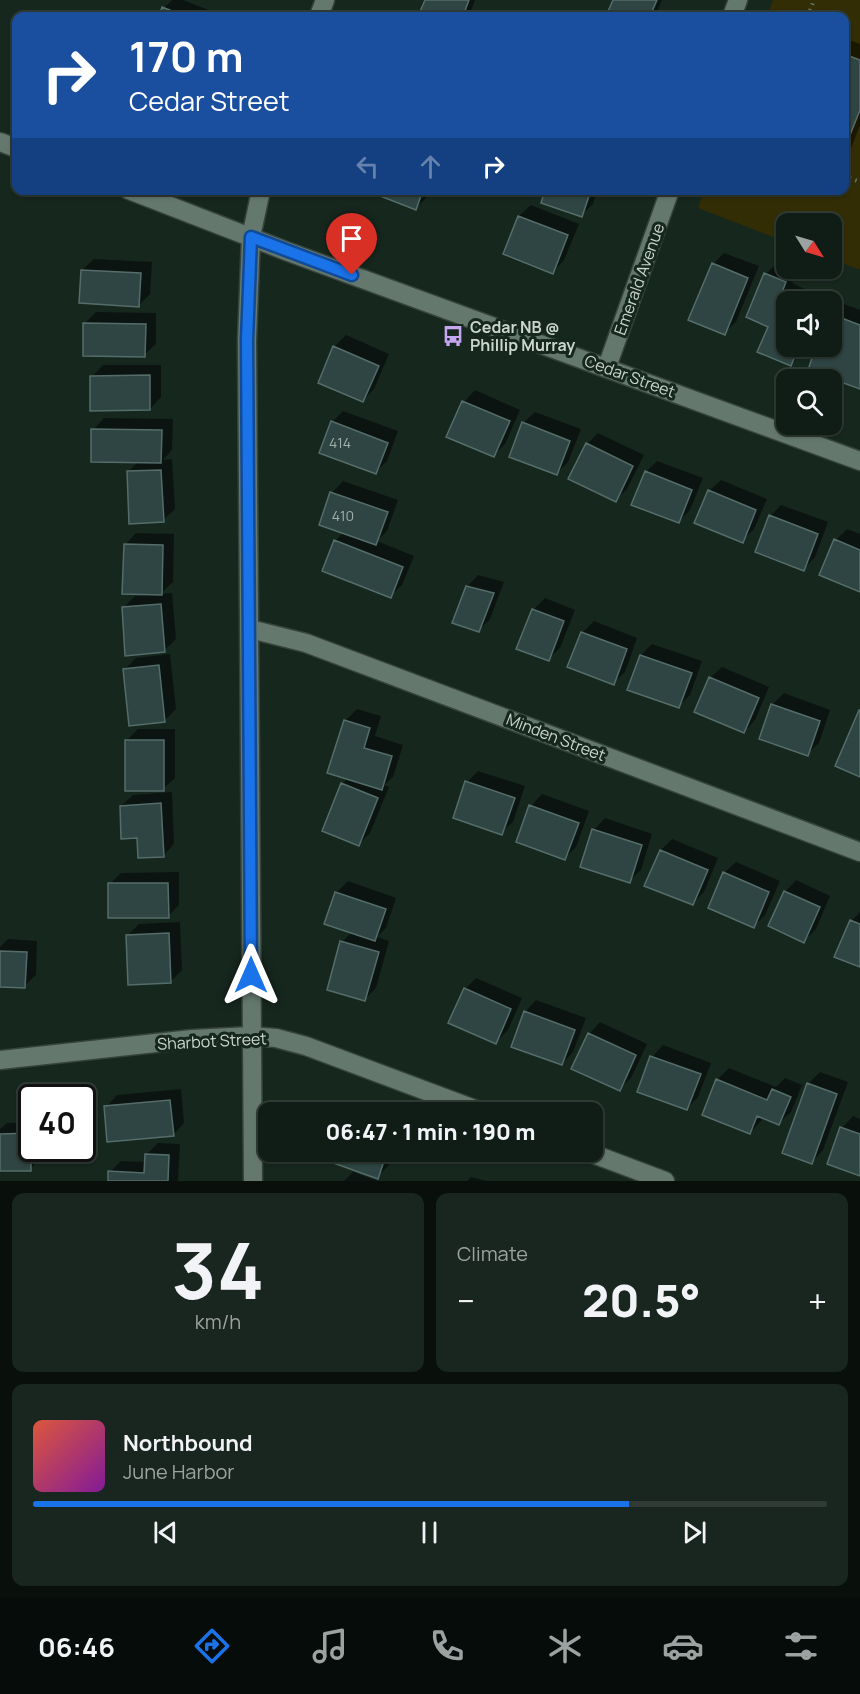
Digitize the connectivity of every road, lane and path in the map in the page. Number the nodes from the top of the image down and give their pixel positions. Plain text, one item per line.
1 (142, 195) edge
2 (260, 195) edge
3 (668, 195) edge
4 (251, 237) junction
5 (607, 367) junction
6 (860, 461) edge
7 (250, 629) junction
8 (860, 852) edge
9 (251, 1036) junction
10 (0, 1060) edge
11 (455, 1102) edge
12 (603, 1158) edge
13 (253, 1181) edge
14 (665, 1181) edge

1 - 4 street, Cedar Street
2 - 4 street
3 - 5 street, Emerald Avenue
4 - 5 street, Cedar Street
4 - 7 street
5 - 6 street, Cedar Street
7 - 8 street, Minden Street
7 - 9 street
9 - 10 street, Sharbot Street
9 - 11 street, Sharbot Street
9 - 13 street
12 - 14 street

